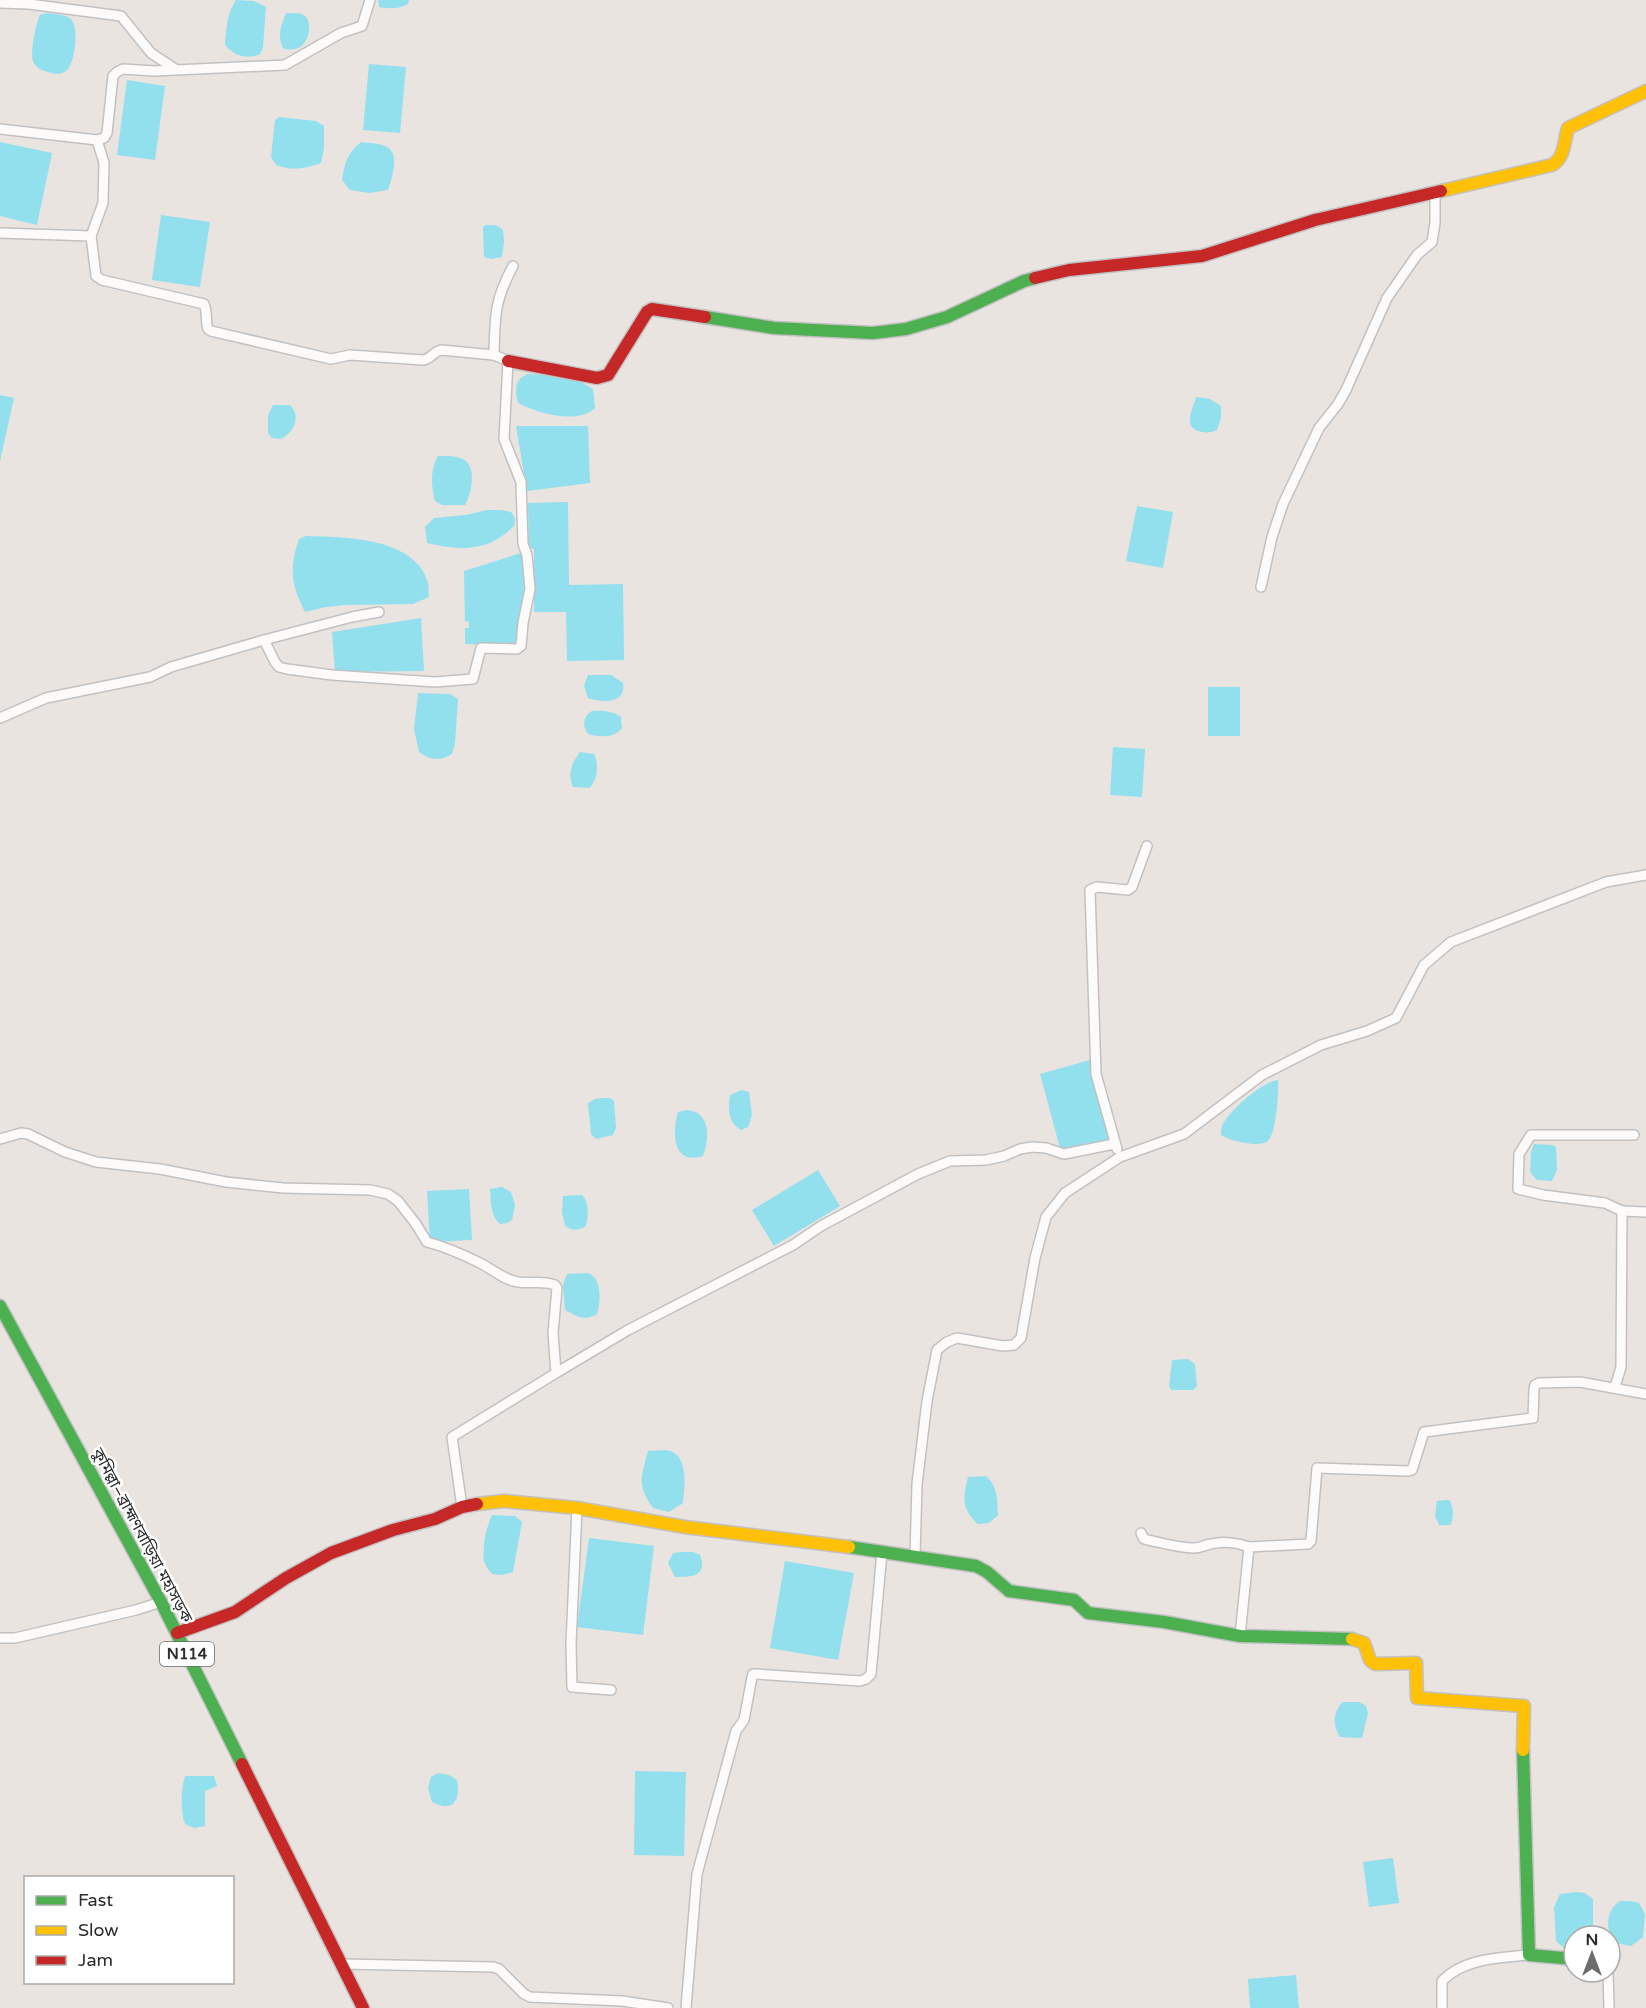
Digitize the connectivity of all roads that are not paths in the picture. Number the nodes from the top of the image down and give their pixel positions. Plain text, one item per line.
1 (370, 0) edge
2 (0, 3) edge
3 (175, 70) junction
4 (1646, 91) edge
5 (0, 129) edge
6 (97, 140) junction
7 (1435, 192) junction
8 (0, 233) edge
9 (91, 236) junction
10 (513, 266) dead end
11 (494, 355) junction
12 (508, 361) junction
13 (1261, 587) dead end
14 (380, 612) dead end
15 (264, 640) junction
16 (0, 718) edge
17 (1148, 846) dead end
18 (1646, 875) edge
19 (1634, 1135) dead end
20 (0, 1139) edge
21 (1114, 1144) junction
22 (1120, 1157) junction
23 (1622, 1211) junction
24 (1646, 1212) edge
25 (0, 1306) edge
26 (556, 1372) junction
27 (1615, 1387) junction
28 (1646, 1394) edge
29 (462, 1507) junction
30 (577, 1508) junction
31 (1141, 1533) dead end
32 (1249, 1547) junction
33 (882, 1552) junction
34 (915, 1556) junction
35 (161, 1602) junction
36 (177, 1633) junction
37 (1240, 1636) junction
38 (0, 1638) edge
39 (611, 1690) dead end
40 (1529, 1955) junction
41 (1562, 1958) edge
42 (342, 1964) junction
43 (1608, 1984) edge
44 (363, 2008) edge
45 (668, 2008) edge
46 (686, 2008) edge
47 (1443, 2008) edge
48 (1609, 2008) edge

1 - 3 street
2 - 3 street
3 - 6 street
4 - 7 main road
5 - 6 street
6 - 9 street
7 - 12 main road
7 - 13 street
8 - 9 street
9 - 11 street
10 - 11 street
11 - 12 street
12 - 15 street
14 - 15 street
15 - 16 street
17 - 21 street
18 - 22 street
19 - 23 street
20 - 26 street
21 - 22 street
21 - 26 street
22 - 34 street
23 - 24 street
23 - 27 street
25 - 35 main road, কুমিল্লা–ব্রাহ্মণবাড়িয়া মহাসড়ক / N114
26 - 29 street
27 - 28 street
27 - 32 street
29 - 30 main road
29 - 36 main road
30 - 33 main road
30 - 39 street
31 - 32 street
32 - 37 street
33 - 34 main road
33 - 46 street
34 - 37 main road
35 - 36 main road, কুমিল্লা–ব্রাহ্মণবাড়িয়া মহাসড়ক / N114
35 - 38 street
36 - 42 main road, কুমিল্লা–ব্রাহ্মণবাড়িয়া মহাসড়ক / N114
37 - 40 main road
40 - 41 main road
40 - 47 street
42 - 44 main road, কুমিল্লা–ব্রাহ্মণবাড়িয়া মহাসড়ক / N114
42 - 45 street
43 - 48 street

